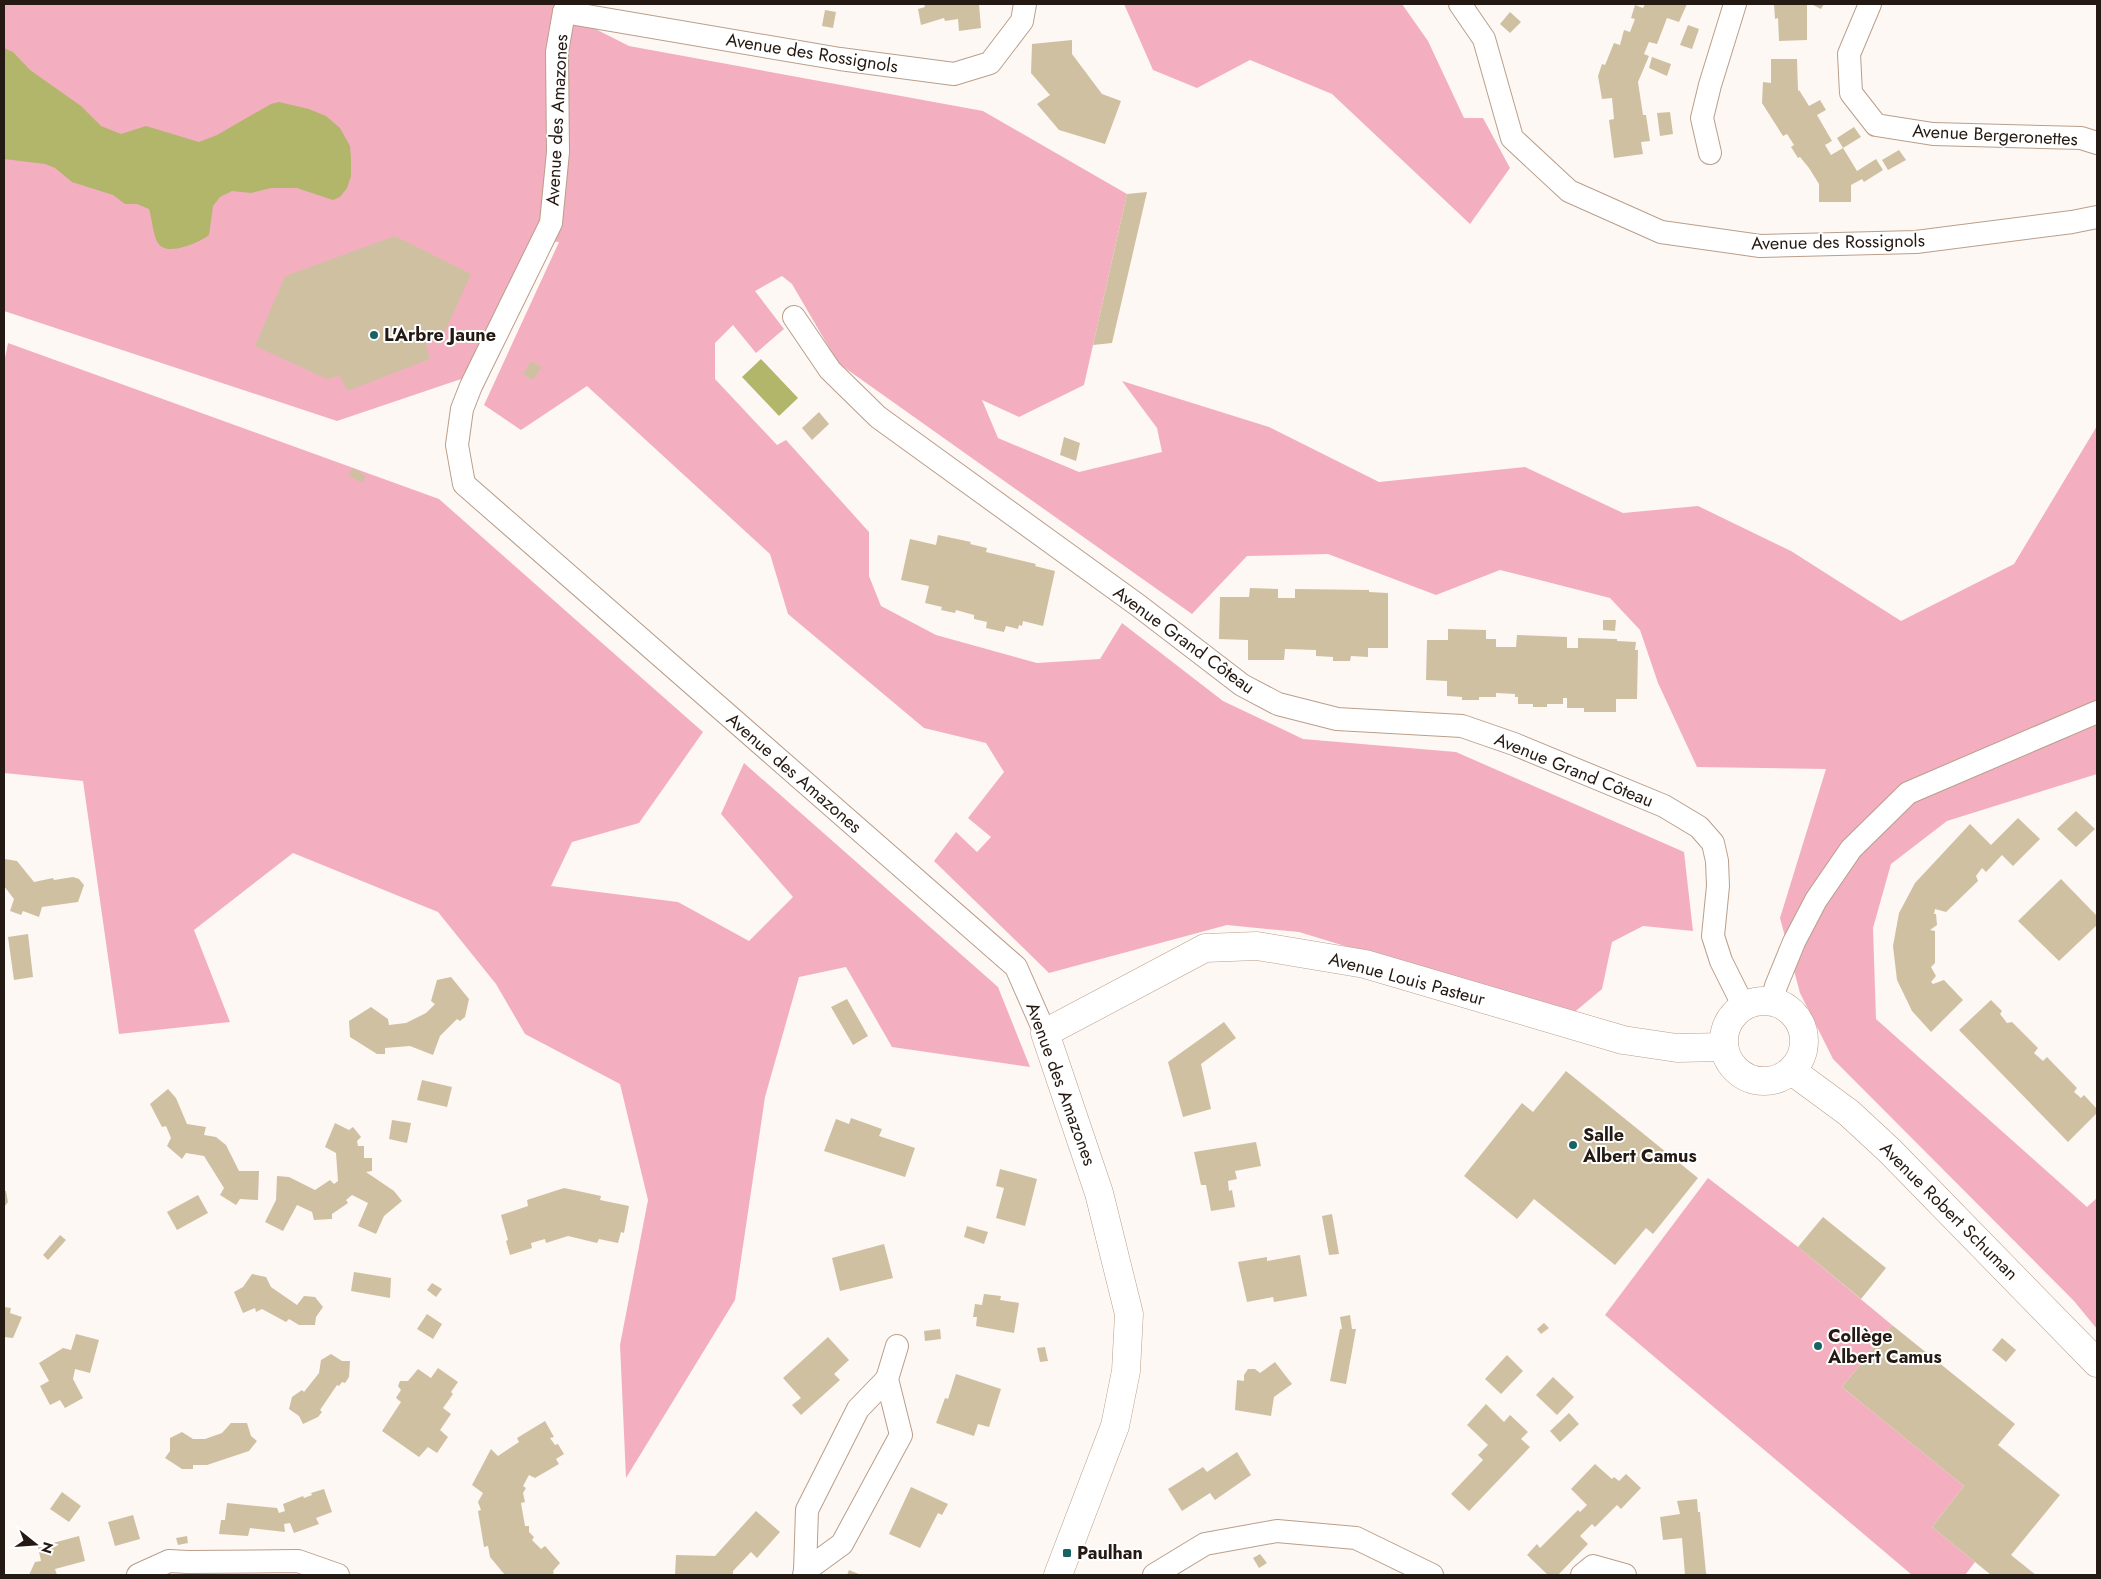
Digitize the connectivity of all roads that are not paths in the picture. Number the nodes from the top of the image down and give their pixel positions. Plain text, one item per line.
1 (1025, 4) edge
2 (1460, 4) edge
3 (1735, 4) edge
4 (1870, 4) edge
5 (566, 8) edge
6 (2097, 143) edge
7 (1710, 153) dead end
8 (2097, 216) edge
9 (794, 317) dead end
10 (2097, 712) edge
11 (1772, 1002) junction
12 (1744, 1007) junction
13 (1045, 1033) junction
14 (1724, 1047) junction
15 (1792, 1071) junction
16 (897, 1346) dead end
17 (2097, 1363) edge
18 (887, 1379) junction
19 (804, 1573) edge
20 (138, 1575) edge
21 (338, 1575) edge
22 (1058, 1575) edge
23 (1154, 1575) edge
24 (1432, 1575) edge
25 (1582, 1575) edge
26 (1625, 1575) edge

1 - 5 street, Avenue des Rossignols
2 - 8 street, Avenue des Rossignols
3 - 7 street
4 - 6 street, Avenue Bergeronettes
5 - 13 street, Avenue des Amazones
9 - 12 street, Avenue Grand Côteau
10 - 11 street
11 - 12 street
11 - 15 street
12 - 14 street
13 - 14 street, Avenue Louis Pasteur
13 - 22 street, Avenue des Amazones
14 - 15 street
15 - 17 street, Avenue Robert Schuman
16 - 18 street
18 - 19 street
18 - 19 street
20 - 21 street
23 - 24 street
25 - 26 street

